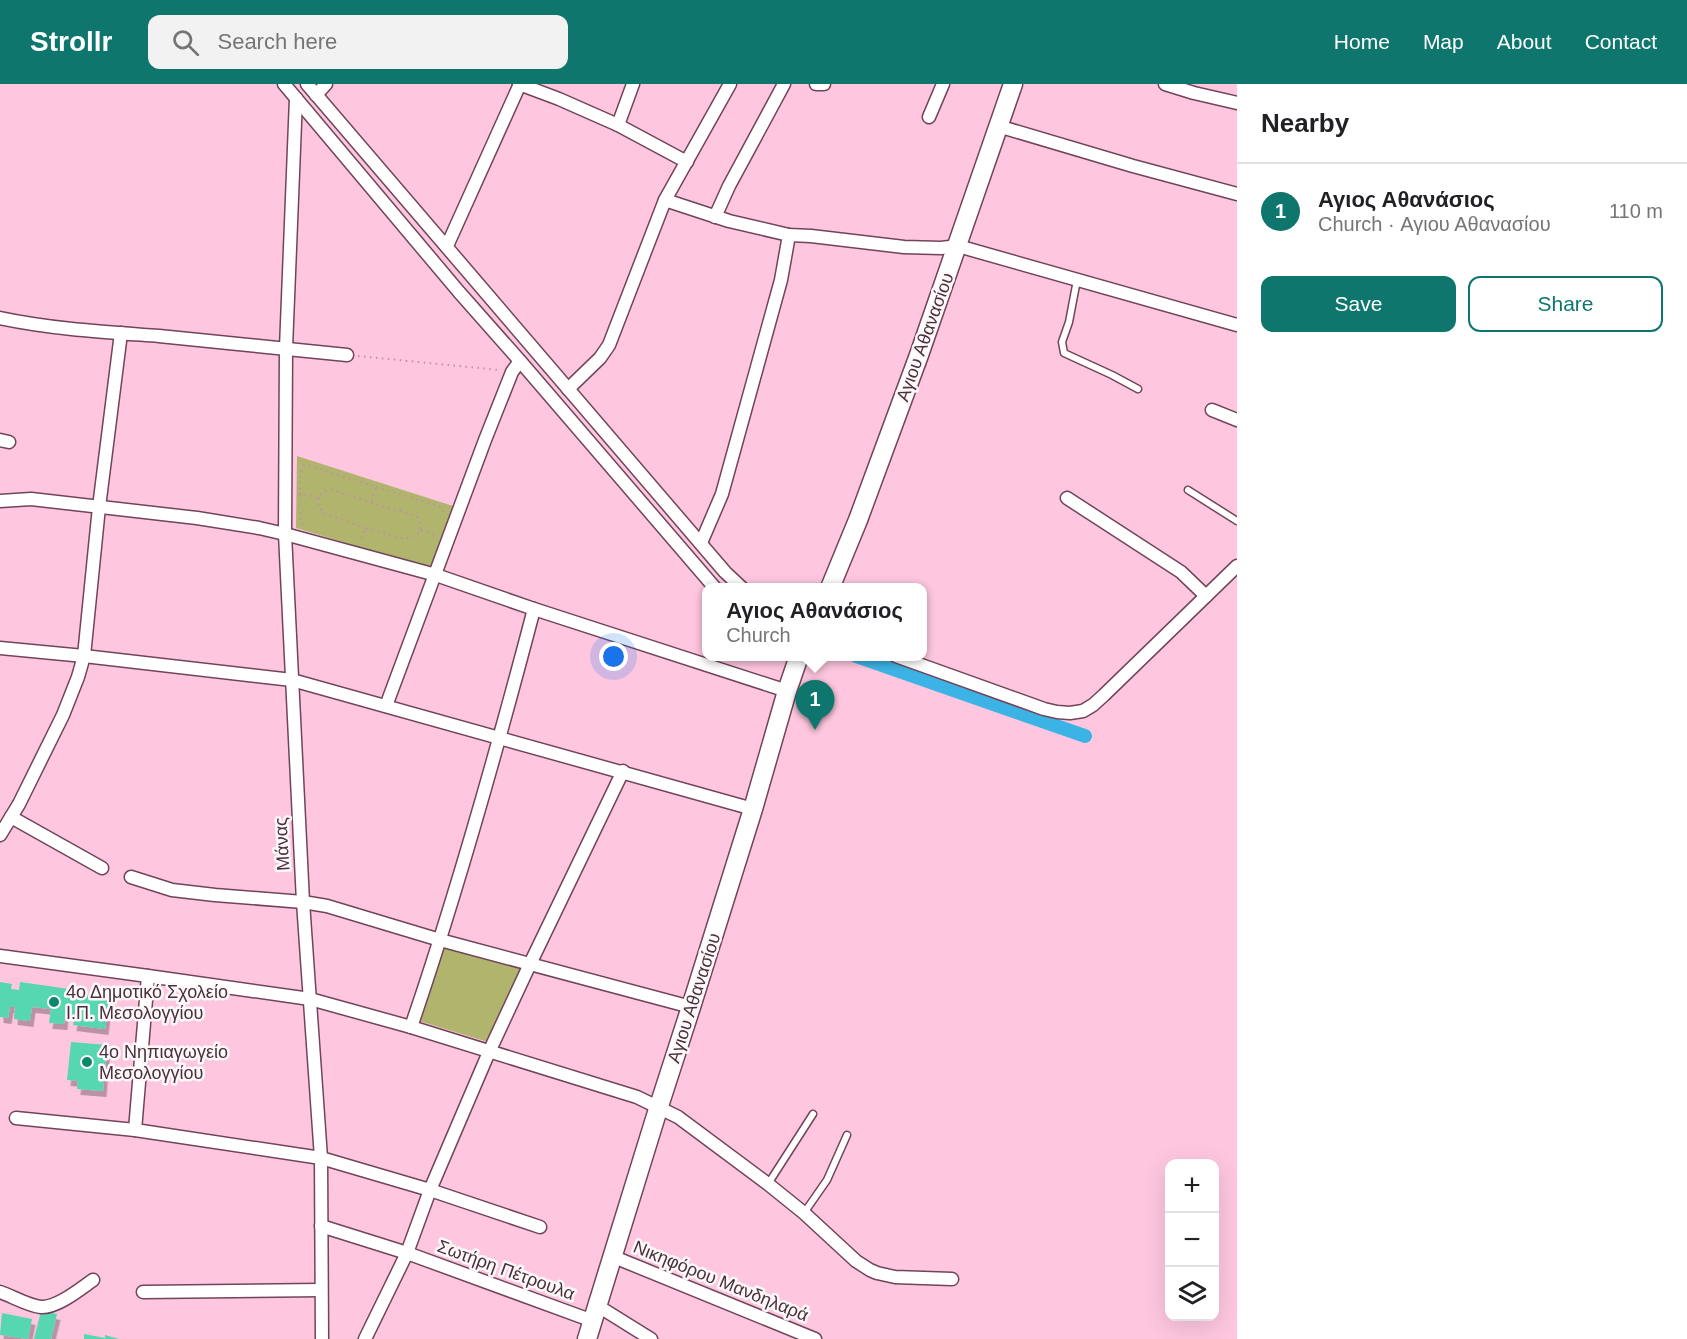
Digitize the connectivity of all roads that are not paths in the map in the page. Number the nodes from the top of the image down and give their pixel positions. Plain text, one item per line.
1 (284, 84) edge
2 (307, 84) edge
3 (326, 84) edge
4 (520, 84) edge
5 (633, 84) edge
6 (730, 84) edge
7 (784, 84) edge
8 (816, 84) edge
9 (824, 84) edge
10 (943, 84) edge
11 (1013, 84) edge
12 (1166, 84) edge
13 (316, 95) junction
14 (296, 98) junction
15 (1237, 103) edge
16 (929, 117) dead end
17 (618, 125) junction
18 (999, 126) junction
19 (687, 162) junction
20 (1237, 194) edge
21 (665, 200) junction
22 (715, 217) junction
23 (789, 235) junction
24 (447, 246) junction
25 (958, 246) junction
26 (1077, 280) junction
27 (0, 318) edge
28 (1237, 325) edge
29 (121, 333) junction
30 (286, 348) junction
31 (347, 355) road end
32 (520, 361) junction
33 (568, 388) junction
34 (1138, 389) dead end
35 (1212, 410) dead end
36 (1237, 420) edge
37 (1188, 490) dead end
38 (1067, 498) dead end
39 (0, 501) edge
40 (99, 507) junction
41 (1237, 521) edge
42 (285, 534) junction
43 (701, 543) junction
44 (1237, 566) edge
45 (436, 575) junction
46 (711, 583) edge
47 (737, 583) edge
48 (832, 583) edge
49 (1206, 596) junction
50 (534, 609) junction
51 (0, 648) edge
52 (84, 656) junction
53 (798, 661) edge
54 (907, 661) edge
55 (292, 680) junction
56 (787, 691) junction
57 (386, 706) junction
58 (500, 738) junction
59 (623, 771) junction
60 (753, 809) junction
61 (11, 817) junction
62 (0, 835) edge
63 (102, 868) dead end
64 (131, 877) dead end
65 (303, 902) junction
66 (440, 940) junction
67 (0, 956) edge
68 (530, 964) junction
69 (148, 976) junction
70 (310, 999) junction
71 (691, 1007) junction
72 (411, 1027) junction
73 (489, 1052) junction
74 (658, 1106) junction
75 (813, 1114) dead end
76 (16, 1118) dead end
77 (135, 1130) junction
78 (847, 1135) dead end
79 (321, 1158) junction
80 (768, 1184) junction
81 (430, 1190) junction
82 (804, 1213) junction
83 (321, 1226) junction
84 (540, 1227) dead end
85 (407, 1253) junction
86 (614, 1257) junction
87 (952, 1279) dead end
88 (93, 1280) dead end
89 (321, 1290) junction
90 (0, 1292) edge
91 (143, 1292) dead end
92 (593, 1322) edge
93 (322, 1339) edge
94 (365, 1339) edge
95 (651, 1339) edge
96 (815, 1339) edge

1 - 14 street
2 - 13 street
3 - 13 street
4 - 17 street
4 - 24 street
5 - 17 street
6 - 19 street
7 - 22 street
8 - 9 street
10 - 16 street
11 - 18 main road, Αγιου Αθανασίου
12 - 15 street
13 - 24 street
14 - 30 street, Μάνας
14 - 32 street
17 - 19 street
18 - 20 street
18 - 25 main road, Αγιου Αθανασίου
19 - 21 street
21 - 22 street
21 - 33 street
22 - 23 street
23 - 25 street
23 - 43 street
24 - 33 street
25 - 26 street
25 - 48 main road, Αγιου Αθανασίου
26 - 28 street
26 - 34 lane
27 - 29 street
29 - 30 street
29 - 40 street
30 - 31 street
30 - 42 street, Μάνας
32 - 45 street
32 - 46 street
33 - 43 street
35 - 36 street
37 - 41 lane
38 - 49 street
39 - 40 street
40 - 42 street
40 - 52 street
42 - 45 street
42 - 55 street, Μάνας
43 - 47 street
44 - 49 street
45 - 50 street
45 - 57 street
49 - 54 street
50 - 56 street
50 - 58 street
51 - 52 street
52 - 55 street
52 - 61 street
53 - 56 main road, Αγιου Αθανασίου
55 - 57 street
55 - 65 street, Μάνας
56 - 60 main road, Αγιου Αθανασίου
57 - 58 street
58 - 59 street
58 - 66 street
59 - 60 street
59 - 68 street
60 - 71 main road, Αγιου Αθανασίου
61 - 62 street
61 - 63 street
64 - 65 street
65 - 66 street
65 - 70 street, Μάνας
66 - 68 street
66 - 72 street
67 - 69 street
68 - 71 street
68 - 73 street
69 - 70 street
69 - 77 street
70 - 72 street
70 - 79 street, Μάνας
71 - 74 main road, Αγιου Αθανασίου
72 - 73 street
73 - 74 street
73 - 81 street
74 - 80 street
74 - 86 main road, Αγιου Αθανασίου
75 - 80 lane
76 - 77 street
77 - 79 street
78 - 82 lane
79 - 81 street
79 - 83 street, Μάνας
80 - 82 street
81 - 84 street
81 - 85 street
82 - 87 street
83 - 85 street, Σωτήρη Πέτρουλα
83 - 89 street, Μάνας
85 - 92 street, Σωτήρη Πέτρουλα
85 - 94 street
86 - 92 main road, Αγιου Αθανασίου
86 - 96 street, Νικηφόρου Μανδηλαρά
88 - 90 street
89 - 91 street
89 - 93 street, Μάνας
92 - 95 street, Σωτήρη Πέτρουλα

